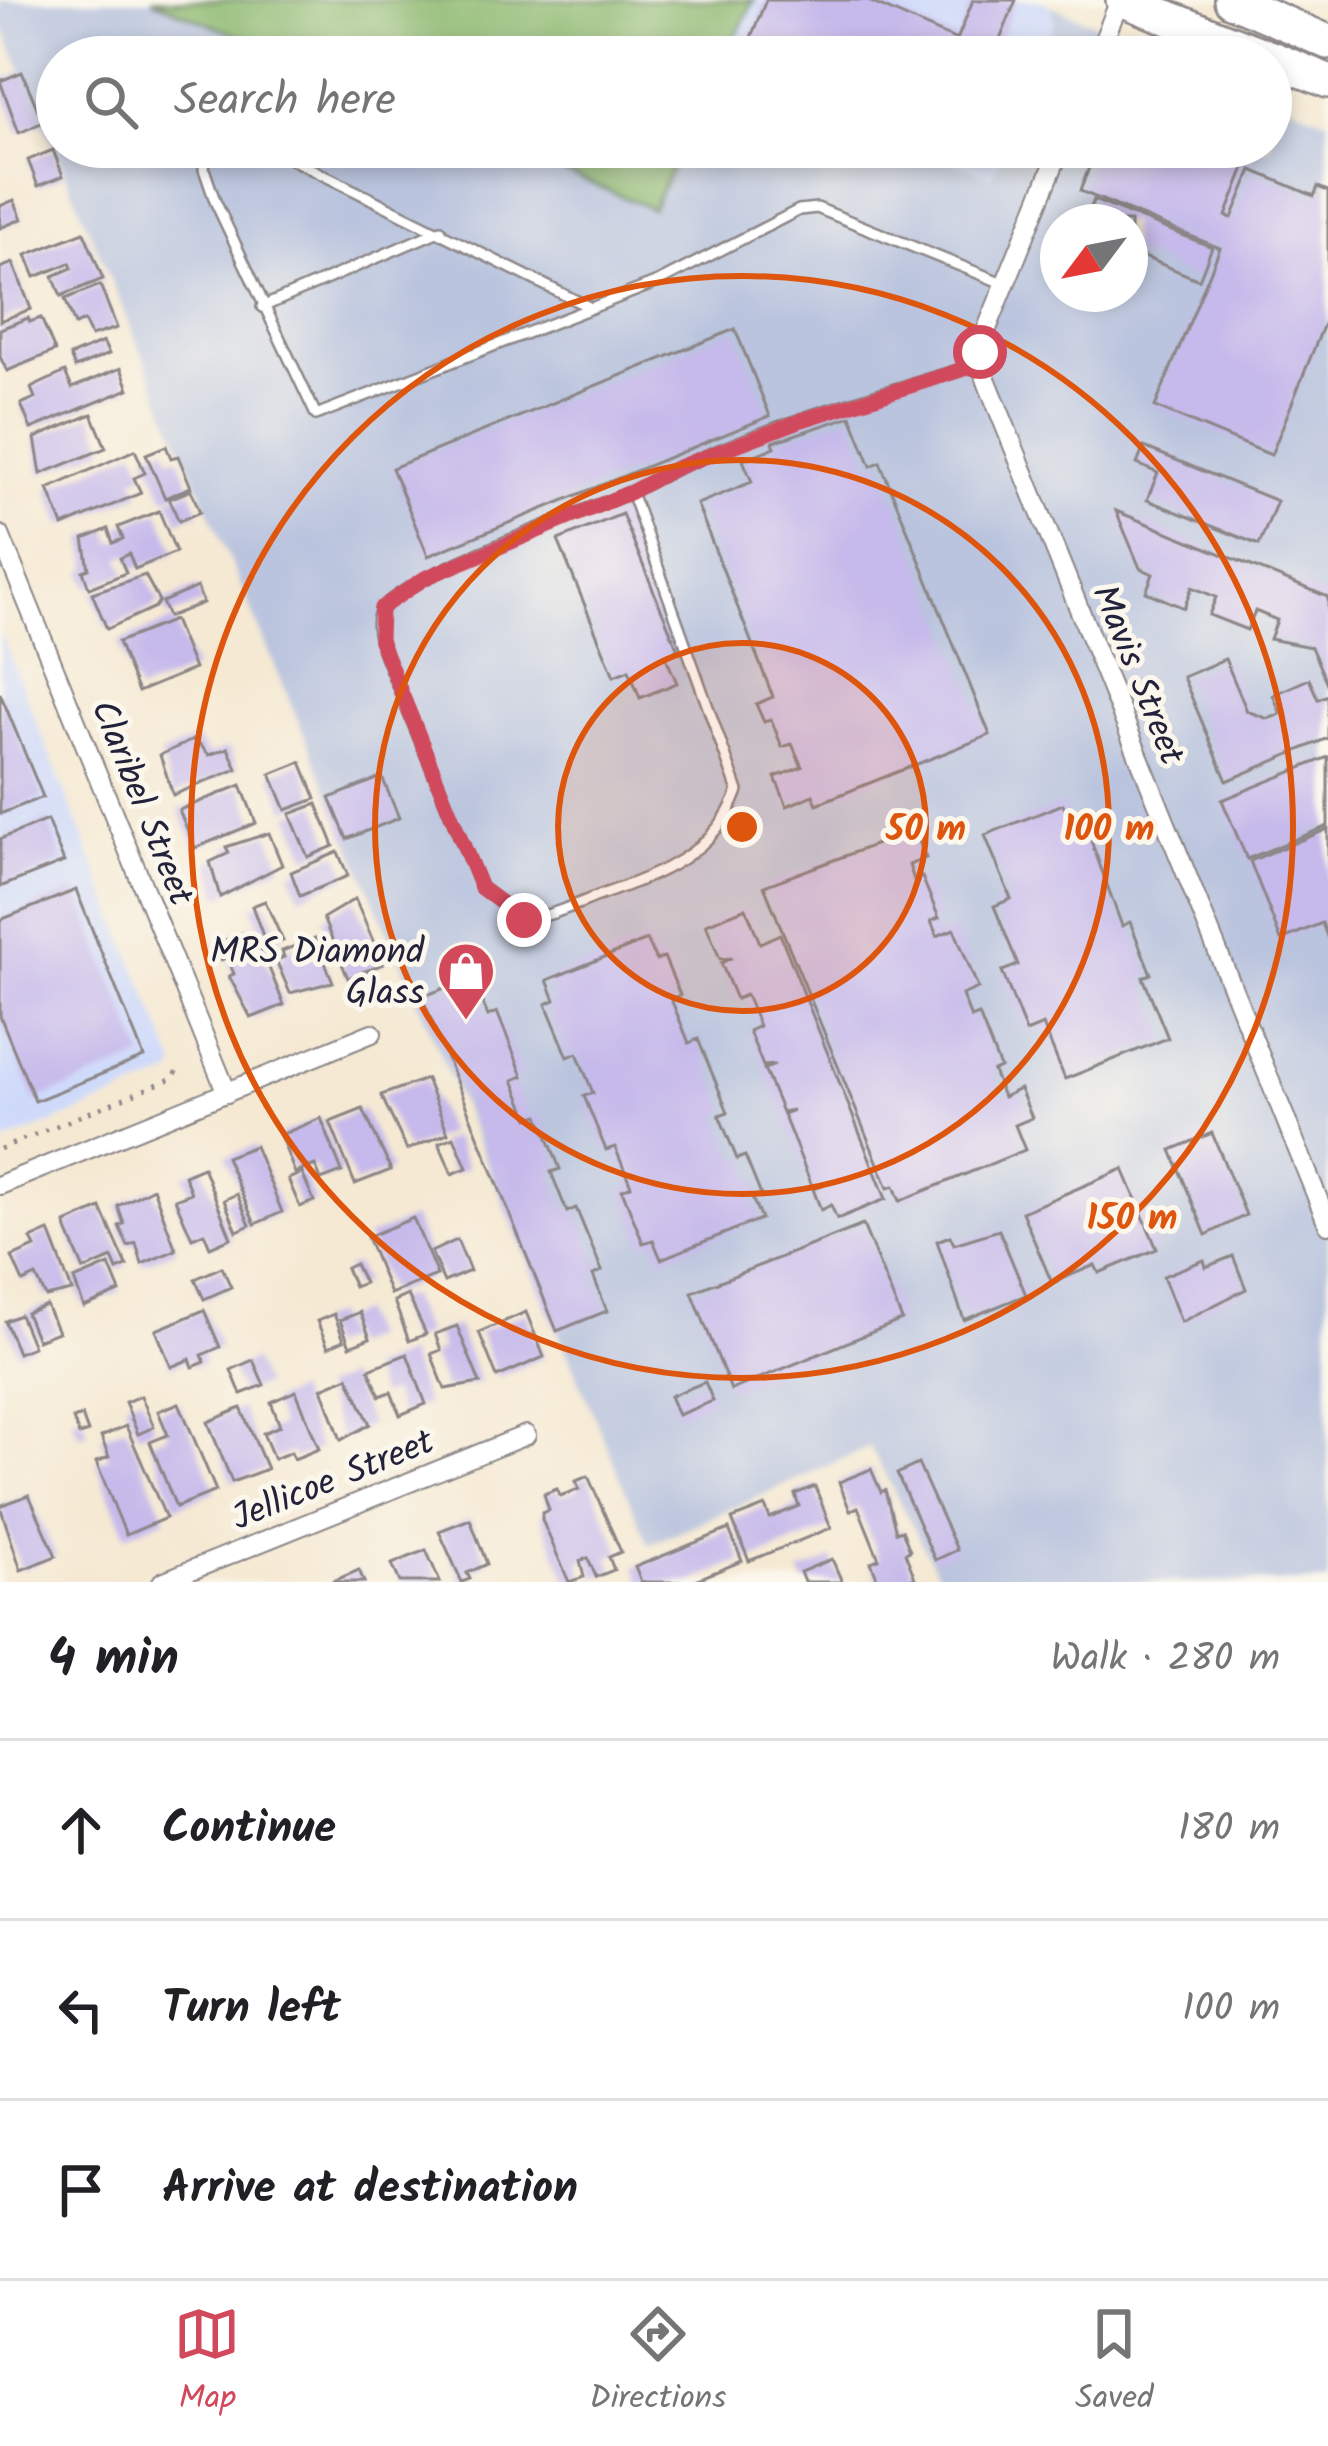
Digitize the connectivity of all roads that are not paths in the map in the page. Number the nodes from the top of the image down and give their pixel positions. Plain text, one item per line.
1 (1122, 0) edge
2 (1231, 0) edge
3 (1106, 36) edge
4 (1213, 36) edge
5 (1328, 42) edge
6 (1292, 67) edge
7 (1328, 81) edge
8 (204, 168) edge
9 (311, 168) edge
10 (1052, 168) edge
11 (441, 230) junction
12 (1005, 284) junction
13 (262, 308) junction
14 (589, 308) junction
15 (980, 364) junction
16 (631, 492) junction
17 (0, 536) edge
18 (372, 1033) dead end
19 (227, 1093) junction
20 (0, 1185) edge
21 (1328, 1224) edge
22 (526, 1435) dead end
23 (162, 1582) edge

1 - 3 street
1 - 4 highway
2 - 5 highway
6 - 7 highway
8 - 13 lane
9 - 11 lane
10 - 12 street
11 - 13 lane
11 - 14 lane
12 - 14 lane
12 - 15 street
13 - 14 lane
15 - 16 lane
15 - 21 street, Mavis Street
16 - 16 lane
17 - 19 street, Claribel Street
18 - 19 street
19 - 20 street
22 - 23 street, Jellicoe Street

